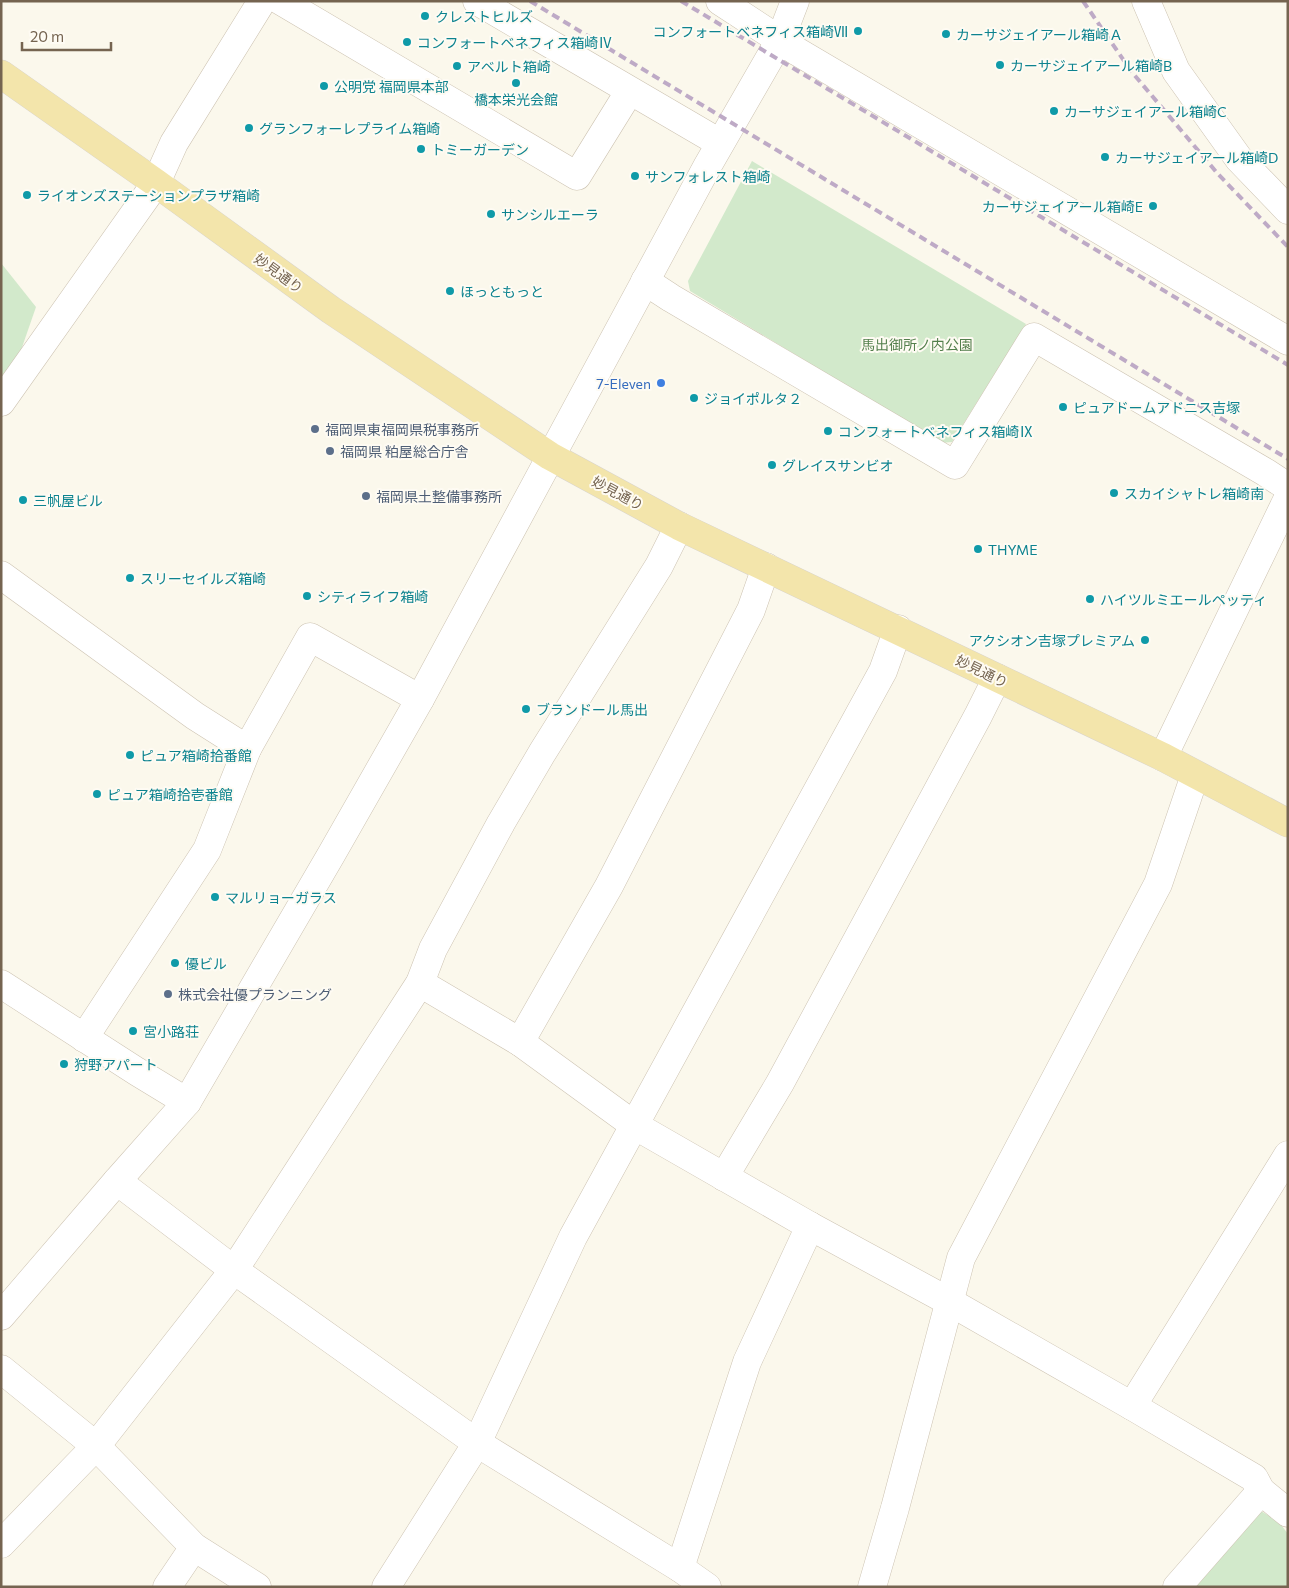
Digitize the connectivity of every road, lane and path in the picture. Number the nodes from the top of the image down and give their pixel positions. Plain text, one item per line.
1 (262, 1) edge
2 (281, 1) edge
3 (477, 1) edge
4 (720, 1) edge
5 (795, 1) edge
6 (1146, 1) edge
7 (780, 40) junction
8 (1, 74) edge
9 (630, 92) junction
10 (720, 144) junction
11 (156, 183) junction
12 (1288, 210) edge
13 (645, 280) junction
14 (1288, 341) edge
15 (1, 402) edge
16 (550, 456) junction
17 (1288, 487) edge
18 (1288, 498) edge
19 (679, 526) junction
20 (766, 567) junction
21 (1, 575) edge
22 (898, 629) junction
23 (997, 678) junction
24 (420, 699) junction
25 (247, 749) junction
26 (1163, 757) junction
27 (1195, 775) junction
28 (1288, 823) edge
29 (420, 983) junction
30 (1, 984) edge
31 (84, 1038) junction
32 (520, 1042) junction
33 (187, 1102) junction
34 (634, 1125) junction
35 (1288, 1155) edge
36 (724, 1177) junction
37 (116, 1181) junction
38 (810, 1226) junction
39 (234, 1270) junction
40 (950, 1302) junction
41 (1, 1316) edge
42 (1, 1369) edge
43 (1132, 1406) junction
44 (477, 1443) junction
45 (96, 1446) junction
46 (1261, 1491) junction
47 (1288, 1513) edge
48 (1, 1544) edge
49 (194, 1547) junction
50 (680, 1568) junction
51 (167, 1587) edge
52 (257, 1587) edge
53 (386, 1587) edge
54 (707, 1587) edge
55 (872, 1587) edge
56 (1177, 1587) edge

1 - 11 street
2 - 9 street
3 - 9 street
4 - 7 street
5 - 7 street
6 - 12 street
7 - 10 street
7 - 14 street
8 - 11 main road, 妙見通り
9 - 10 street
10 - 13 street
11 - 15 street
11 - 16 main road, 妙見通り
13 - 16 street
13 - 17 street
16 - 19 main road, 妙見通り
16 - 24 street
18 - 26 street
19 - 20 main road, 妙見通り
19 - 29 street
20 - 22 main road, 妙見通り
20 - 32 street
21 - 25 street
22 - 23 main road, 妙見通り
22 - 34 street
23 - 26 main road, 妙見通り
23 - 36 street
24 - 25 street
24 - 33 street
25 - 31 street
26 - 27 main road, 妙見通り
27 - 28 main road, 妙見通り
27 - 40 street
29 - 32 street
29 - 39 street
30 - 31 street
31 - 33 street
32 - 34 street
33 - 37 street
34 - 36 street
34 - 44 street
35 - 43 street
36 - 38 street
37 - 39 street
37 - 41 street
38 - 40 street
38 - 50 street
39 - 44 street
39 - 45 street
40 - 43 street
40 - 55 street
42 - 45 street
43 - 46 street
44 - 50 street
44 - 53 street
45 - 48 street
45 - 49 street
46 - 47 street
46 - 56 street
49 - 51 street
49 - 52 street
50 - 54 street

